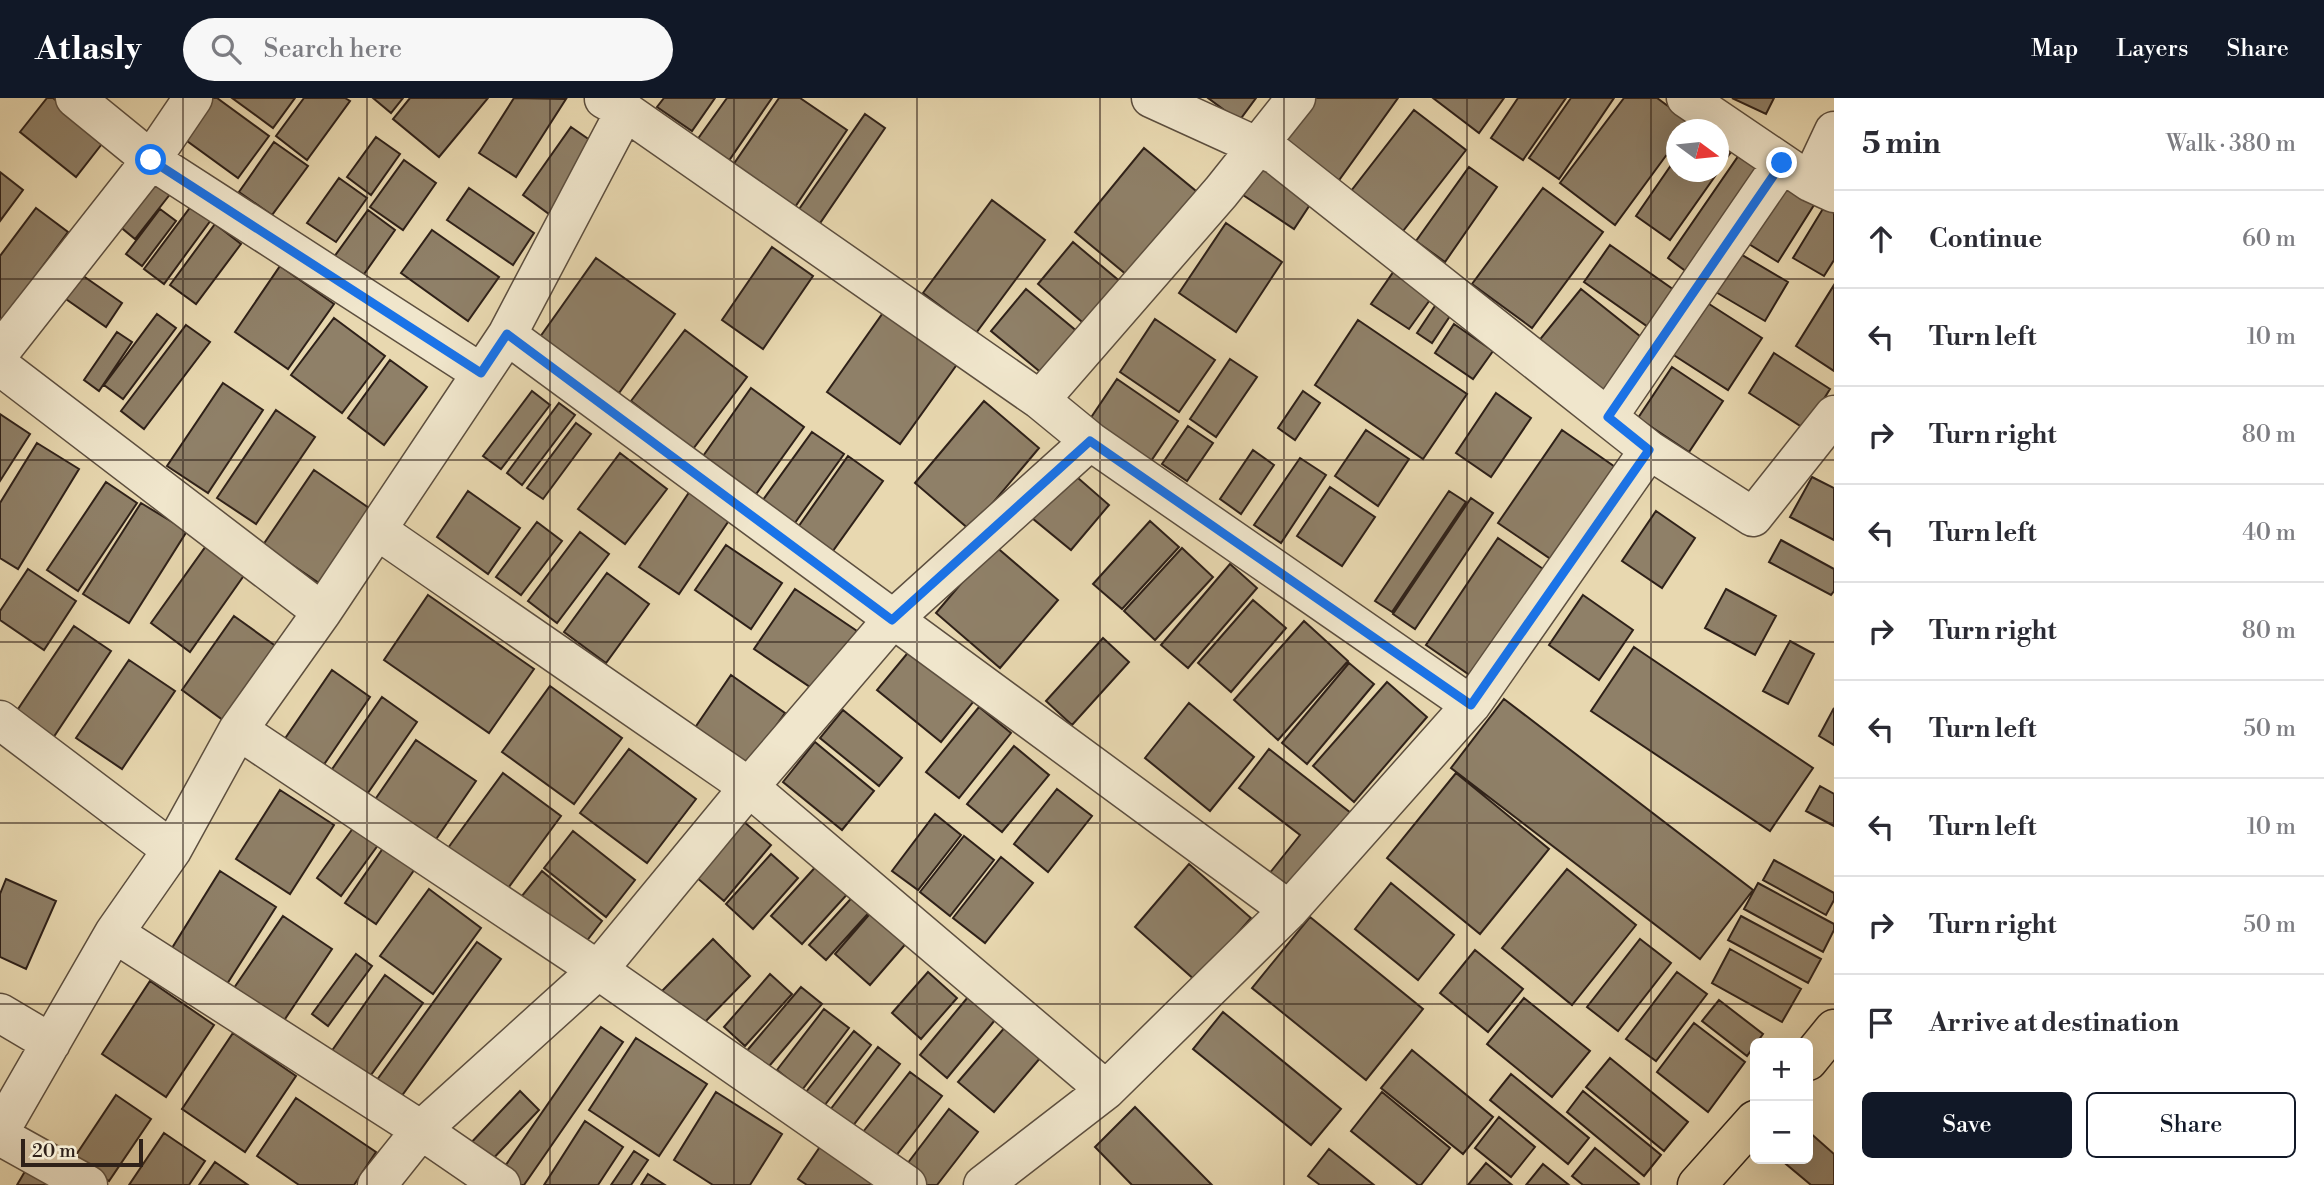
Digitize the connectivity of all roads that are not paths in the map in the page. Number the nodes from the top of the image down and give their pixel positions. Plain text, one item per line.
1 (75, 98) edge
2 (192, 98) edge
3 (1151, 98) edge
4 (1296, 98) edge
5 (1686, 98) edge
6 (614, 105) edge
7 (1834, 131) edge
8 (1257, 147) junction
9 (151, 160) junction
10 (1808, 180) edge
11 (507, 334) junction
12 (0, 352) edge
13 (0, 366) edge
14 (481, 373) junction
15 (1040, 400) junction
16 (1834, 415) edge
17 (1608, 417) junction
18 (1090, 441) junction
19 (1649, 450) junction
20 (377, 530) junction
21 (322, 612) junction
22 (892, 620) junction
23 (1471, 705) junction
24 (0, 719) edge
25 (238, 730) junction
26 (749, 787) junction
27 (172, 850) junction
28 (1289, 910) junction
29 (114, 933) junction
30 (598, 970) junction
31 (0, 1013) edge
32 (51, 1043) junction
33 (1106, 1090) junction
34 (1750, 1126) edge
35 (422, 1130) junction
36 (0, 1134) edge
37 (88, 1185) edge
38 (377, 1185) edge
39 (501, 1185) edge
40 (906, 1185) edge
41 (983, 1185) edge
42 (1697, 1185) edge

1 - 9 street
2 - 9 street
3 - 8 street
4 - 8 street
5 - 10 street
6 - 11 street
6 - 15 street
7 - 10 street
8 - 15 street
8 - 17 street
9 - 12 street
9 - 14 street
10 - 17 street
11 - 14 street
11 - 22 street
13 - 21 street
14 - 20 street
15 - 18 street
16 - 19 street
17 - 19 street
18 - 22 street
18 - 23 street
19 - 23 street
20 - 21 street
20 - 26 street
21 - 25 street
22 - 26 street
22 - 28 street
23 - 28 street
24 - 27 street
25 - 27 street
25 - 30 street
26 - 30 street
26 - 33 street
27 - 29 street
28 - 33 street
29 - 32 street
29 - 35 street
30 - 35 street
30 - 40 street
31 - 32 street
32 - 36 street
33 - 41 street
34 - 42 main road
35 - 38 street
35 - 39 street
36 - 37 street

